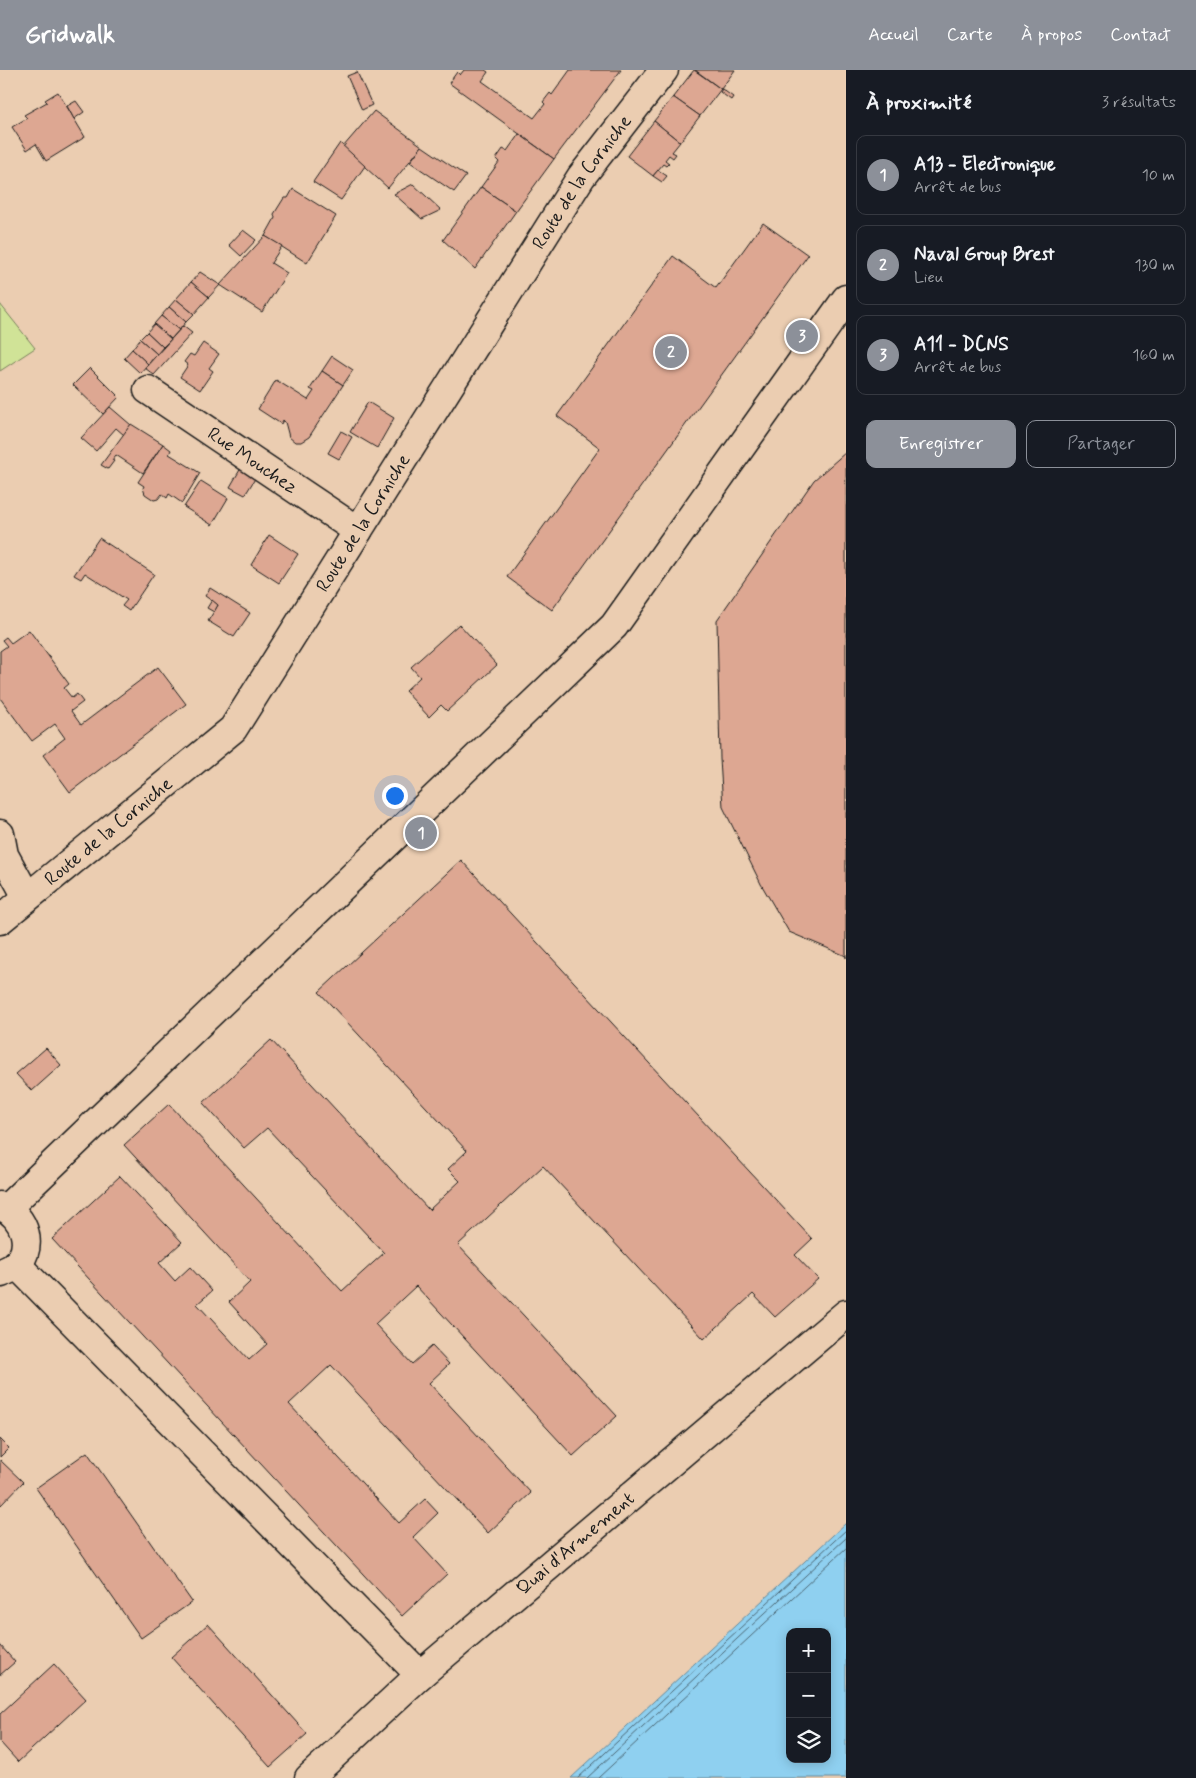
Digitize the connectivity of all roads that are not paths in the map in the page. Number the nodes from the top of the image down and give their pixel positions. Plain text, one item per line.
1 (664, 70) edge
2 (846, 299) edge
3 (148, 390) dead end
4 (358, 531) junction
5 (0, 834) edge
6 (27, 896) junction
7 (0, 920) edge
8 (4, 1207) edge
9 (8, 1269) edge
10 (846, 1314) edge
11 (420, 1675) junction
12 (309, 1778) edge

1 - 4 street, Route de la Corniche
2 - 8 street
3 - 4 street, Rue Mouchez
4 - 6 street, Route de la Corniche
5 - 6 street
6 - 7 street, Route de la Corniche
8 - 9 street
9 - 11 street
10 - 11 street, Quai d'Armement
11 - 12 street, Quai d'Armement

